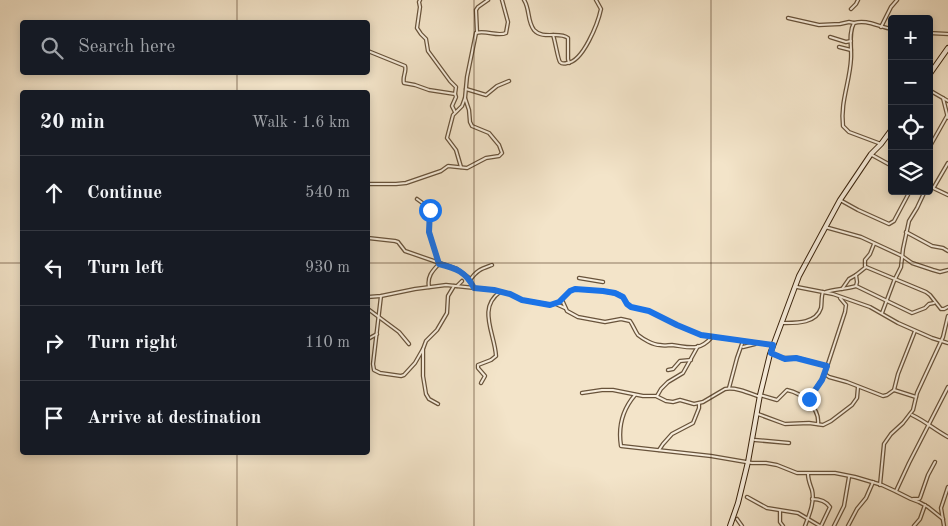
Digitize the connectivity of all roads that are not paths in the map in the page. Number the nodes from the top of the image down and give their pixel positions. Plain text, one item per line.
1 (420, 0) edge
2 (488, 0) edge
3 (502, 0) edge
4 (524, 0) edge
5 (596, 0) edge
6 (858, 0) edge
7 (896, 0) edge
8 (851, 9) dead end
9 (788, 18) dead end
10 (854, 23) junction
11 (881, 27) junction
12 (888, 29) edge
13 (477, 32) junction
14 (933, 33) edge
15 (948, 34) edge
16 (554, 35) junction
17 (830, 36) dead end
18 (851, 41) junction
19 (839, 47) dead end
20 (948, 49) edge
21 (851, 50) junction
22 (370, 52) edge
23 (569, 63) junction
24 (933, 69) edge
25 (509, 81) dead end
26 (466, 89) junction
27 (933, 92) edge
28 (454, 94) junction
29 (465, 98) junction
30 (943, 98) junction
31 (948, 101) edge
32 (455, 112) junction
33 (948, 117) edge
34 (888, 134) edge
35 (933, 141) edge
36 (881, 144) junction
37 (870, 154) junction
38 (948, 163) edge
39 (888, 164) edge
40 (461, 168) junction
41 (370, 184) edge
42 (934, 187) joint
43 (908, 195) edge
44 (923, 195) edge
45 (948, 195) edge
46 (417, 199) dead end
47 (840, 200) junction
48 (825, 227) junction
49 (906, 232) junction
50 (370, 238) edge
51 (874, 243) junction
52 (948, 251) edge
53 (902, 256) junction
54 (439, 264) junction
55 (492, 265) dead end
56 (865, 266) junction
57 (948, 270) edge
58 (856, 275) junction
59 (579, 278) dead end
60 (896, 279) junction
61 (470, 280) junction
62 (462, 281) dead end
63 (603, 282) dead end
64 (456, 286) junction
65 (856, 286) junction
66 (429, 287) junction
67 (795, 287) junction
68 (474, 288) junction
69 (842, 289) junction
70 (500, 292) junction
71 (822, 292) junction
72 (826, 292) junction
73 (381, 296) junction
74 (839, 296) junction
75 (370, 297) edge
76 (562, 299) junction
77 (887, 301) junction
78 (935, 303) junction
79 (556, 304) junction
80 (948, 307) edge
81 (565, 308) junction
82 (370, 310) edge
83 (882, 313) junction
84 (378, 316) junction
85 (948, 316) edge
86 (781, 323) junction
87 (916, 331) junction
88 (377, 334) junction
89 (712, 337) junction
90 (370, 338) edge
91 (743, 341) junction
92 (941, 341) junction
93 (758, 343) junction
94 (948, 343) edge
95 (409, 344) dead end
96 (773, 345) junction
97 (698, 346) junction
98 (743, 348) dead end
99 (423, 349) junction
100 (771, 353) junction
101 (692, 359) junction
102 (827, 366) junction
103 (668, 370) dead end
104 (825, 374) junction
105 (481, 383) dead end
106 (858, 387) junction
107 (948, 387) edge
108 (729, 388) junction
109 (894, 390) junction
110 (582, 393) dead end
111 (635, 395) junction
112 (657, 396) junction
113 (760, 396) junction
114 (916, 397) junction
115 (808, 401) junction
116 (438, 404) dead end
117 (699, 404) junction
118 (757, 413) junction
119 (911, 414) junction
120 (818, 424) junction
121 (929, 425) junction
122 (948, 435) edge
123 (755, 440) dead end
124 (789, 443) dead end
125 (659, 450) junction
126 (748, 462) junction
127 (935, 462) dead end
128 (808, 474) junction
129 (850, 476) junction
130 (873, 482) junction
131 (880, 485) junction
132 (948, 487) edge
133 (896, 491) junction
134 (746, 497) dead end
135 (812, 498) junction
136 (911, 499) junction
137 (925, 505) junction
138 (780, 510) junction
139 (807, 518) junction
140 (737, 519) dead end
141 (943, 519) junction
142 (918, 521) junction
143 (730, 526) edge
144 (742, 526) edge
145 (782, 526) edge
146 (805, 526) edge
147 (820, 526) edge
148 (834, 526) edge
149 (848, 526) edge
150 (914, 526) edge
151 (922, 526) edge
152 (944, 526) edge

1 - 28 street
2 - 13 street
3 - 13 street
4 - 16 street
5 - 23 street
6 - 8 street
7 - 11 street
9 - 10 street
10 - 11 street
10 - 18 street
11 - 12 street
13 - 26 street
14 - 15 street
16 - 23 street
16 - 23 street
17 - 18 street
18 - 21 street
19 - 21 street
20 - 24 main road
21 - 36 street
22 - 28 street
25 - 26 street
26 - 29 street
27 - 30 street
28 - 32 street
29 - 32 street
29 - 40 street
30 - 31 street
30 - 33 street
32 - 40 street
33 - 35 street
34 - 36 main road
36 - 37 main road
37 - 39 street
37 - 47 main road
38 - 42 street
40 - 41 street
42 - 45 street
43 - 47 street
44 - 49 street
46 - 54 street
47 - 48 main road
48 - 51 street
48 - 67 main road
49 - 52 street
49 - 53 street
50 - 54 street
51 - 53 street
51 - 56 street
53 - 57 street
53 - 60 street
54 - 61 street
54 - 66 street
55 - 61 street
56 - 58 street
56 - 60 street
58 - 65 street
58 - 69 street
59 - 63 street
60 - 77 street
60 - 78 street
61 - 68 street
62 - 64 street
64 - 66 street
64 - 68 street
64 - 99 street
65 - 69 street
65 - 77 street
66 - 73 street
67 - 71 street
67 - 86 main road
68 - 70 street
69 - 72 street
70 - 79 street
70 - 105 street
71 - 72 street
71 - 86 street
72 - 74 street
73 - 75 street
73 - 84 street
74 - 83 street
74 - 102 street
76 - 79 street
76 - 81 street
76 - 89 street
77 - 78 street
77 - 83 street
78 - 80 street
79 - 81 street
81 - 97 street
82 - 84 street
83 - 87 street
84 - 88 street
84 - 95 street
85 - 92 street
86 - 96 main road
87 - 92 street
87 - 109 street
88 - 90 street
88 - 99 street
89 - 91 street
89 - 97 street
91 - 93 street
91 - 108 street
92 - 94 street
92 - 114 street
93 - 96 street
93 - 98 street
96 - 100 main road
97 - 101 street
99 - 116 street
100 - 102 street
100 - 113 main road
101 - 103 street
101 - 112 street
102 - 104 street
104 - 106 street
104 - 115 street
106 - 109 street
106 - 120 street
107 - 121 street
108 - 113 street
108 - 117 street
109 - 114 street
110 - 111 street
111 - 112 street
111 - 125 street
112 - 117 street
113 - 115 street
113 - 118 main road
114 - 119 street
115 - 120 street
117 - 125 street
118 - 120 street
118 - 126 main road
119 - 121 street
119 - 131 street
121 - 122 street
121 - 133 street
123 - 124 street
125 - 126 street
126 - 128 street
126 - 143 main road
127 - 136 street
128 - 129 street
128 - 135 street
129 - 130 street
129 - 148 street
130 - 131 street
130 - 149 street
131 - 133 street
132 - 141 street
133 - 136 street
134 - 138 street
135 - 139 street
135 - 147 street
136 - 137 street
137 - 141 street
137 - 142 street
138 - 139 street
138 - 145 street
139 - 146 street
139 - 147 street
140 - 144 street
141 - 152 street
142 - 150 street
142 - 151 street

